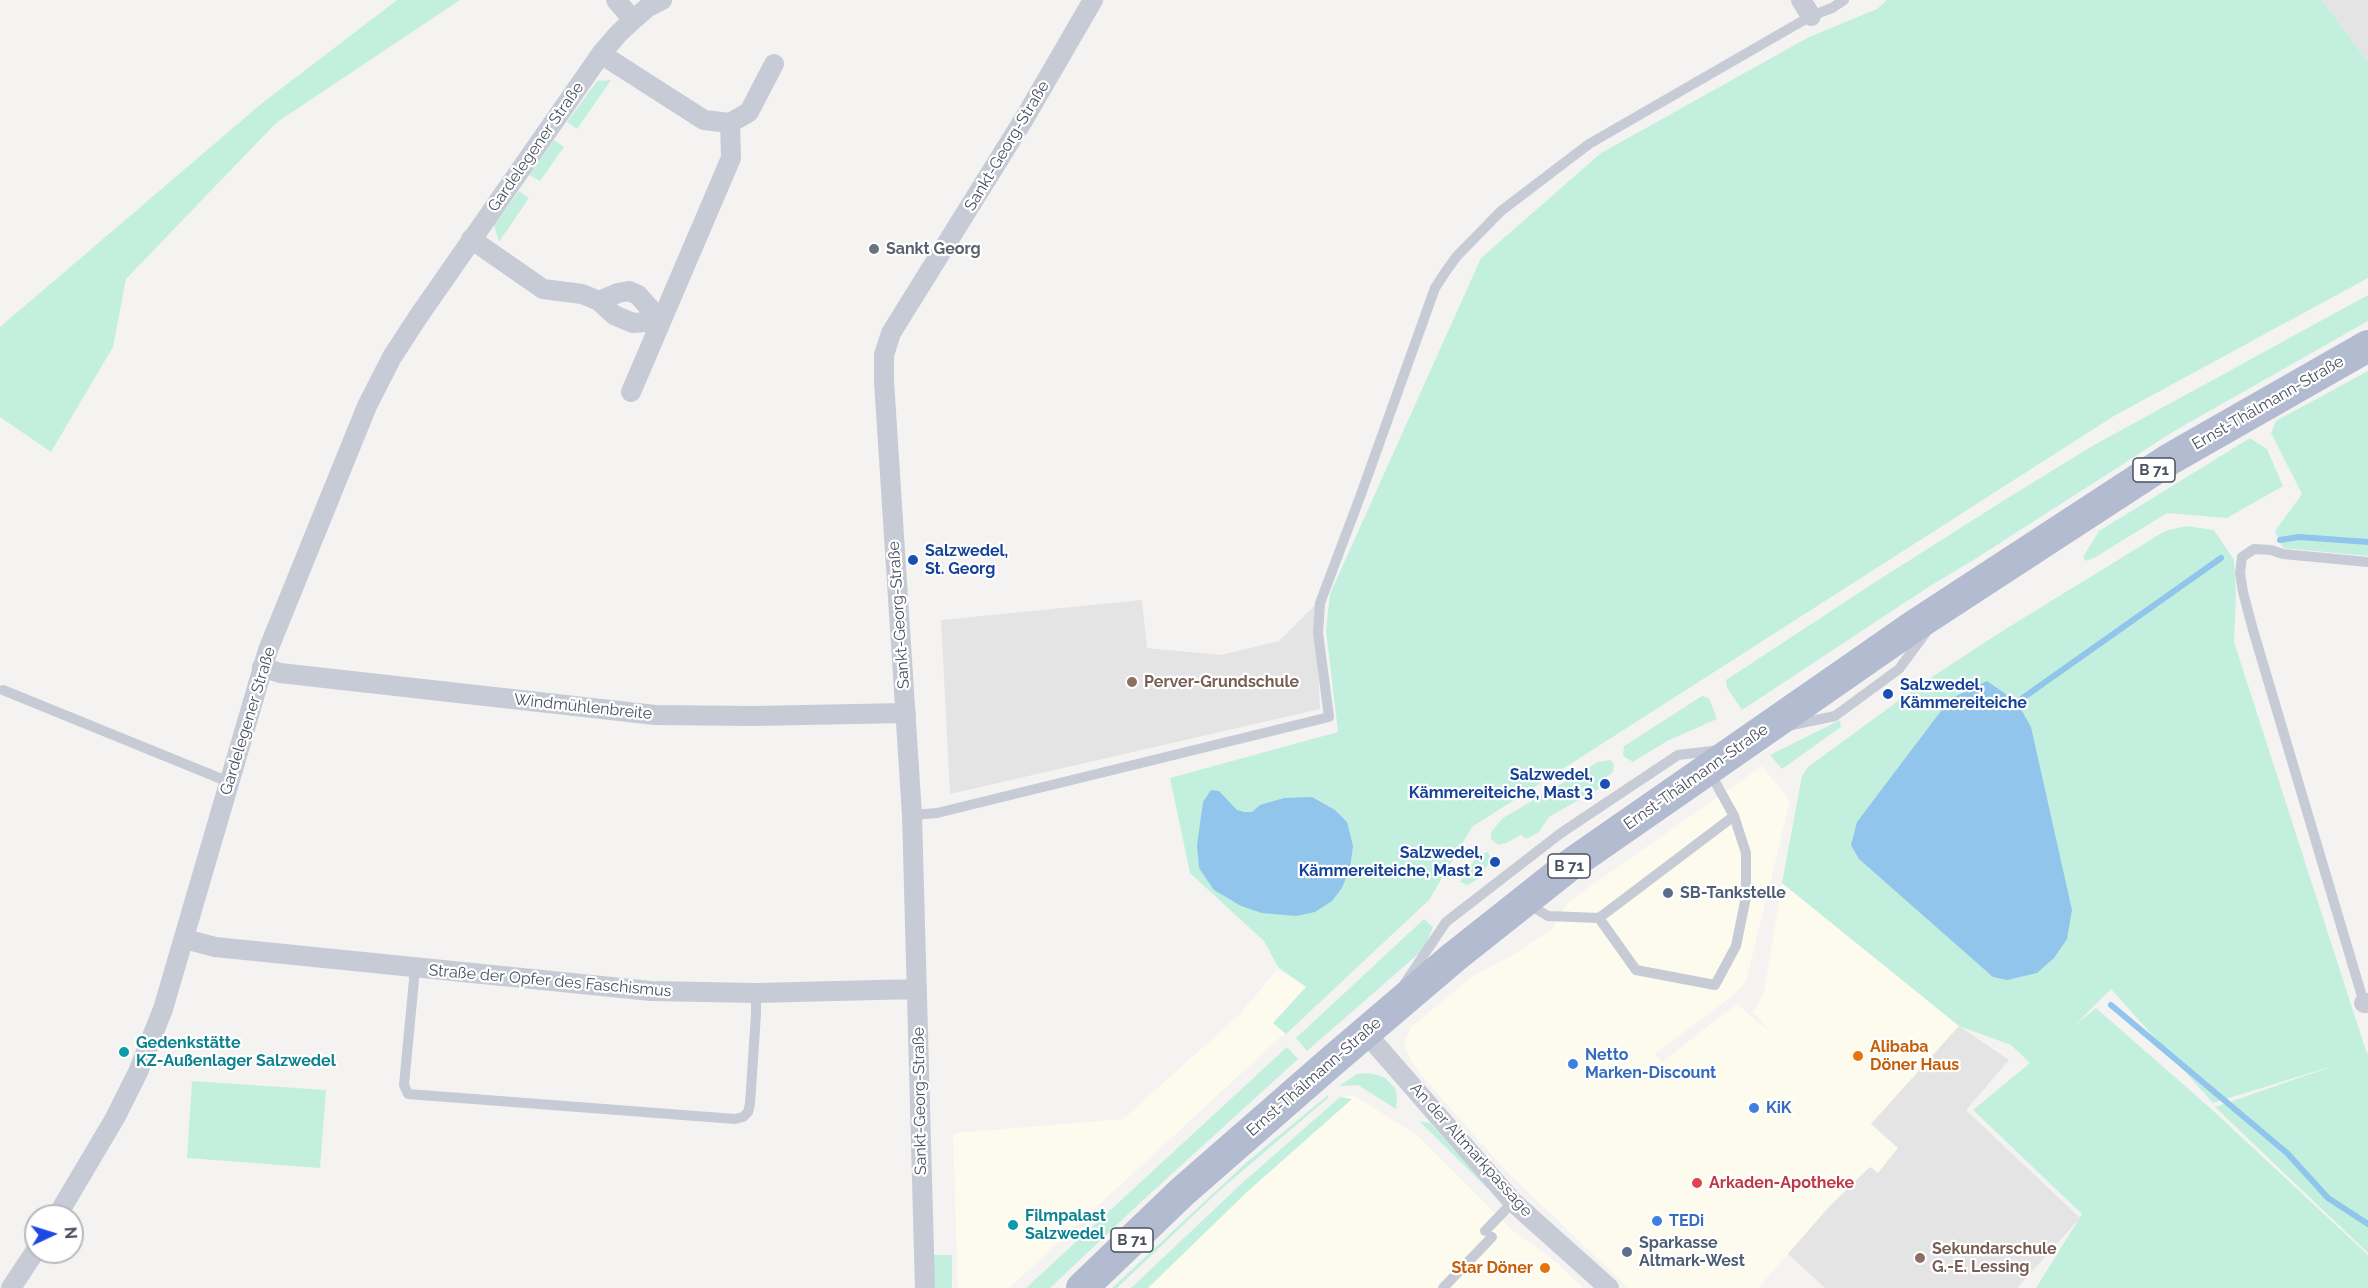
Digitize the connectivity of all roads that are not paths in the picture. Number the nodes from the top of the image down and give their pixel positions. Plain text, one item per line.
1 (616, 0) edge
2 (662, 0) edge
3 (1093, 0) edge
4 (1844, 0) edge
5 (1806, 8) edge
6 (633, 20) junction
7 (602, 54) junction
8 (774, 64) dead end
9 (730, 123) junction
10 (471, 239) junction
11 (599, 301) junction
12 (661, 321) junction
13 (2368, 346) edge
14 (632, 392) dead end
15 (2368, 562) edge
16 (262, 667) junction
17 (3, 690) dead end
18 (906, 713) junction
19 (1735, 749) junction
20 (1708, 769) junction
21 (229, 782) junction
22 (912, 815) junction
23 (1734, 816) junction
24 (1522, 901) junction
25 (1599, 918) junction
26 (185, 939) junction
27 (415, 969) junction
28 (917, 989) junction
29 (756, 993) junction
30 (2366, 1003) edge
31 (1374, 1025) junction
32 (1513, 1202) junction
33 (64, 1204) edge
34 (27, 1264) edge
35 (11, 1288) edge
36 (925, 1288) edge
37 (1082, 1288) edge
38 (1443, 1288) edge
39 (1609, 1288) edge

1 - 6 street
2 - 6 street, Gardelegener Straße
3 - 18 street, Sankt-Georg-Straße
4 - 5 lane
5 - 22 lane
6 - 7 street, Gardelegener Straße
7 - 9 street
7 - 10 street, Gardelegener Straße
8 - 9 street
9 - 12 street
10 - 11 street
10 - 16 street, Gardelegener Straße
11 - 12 street
11 - 12 street
12 - 14 street
13 - 19 main road, Ernst-Thälmann-Straße / B 71
15 - 30 lane
16 - 18 street, Windmühlenbreite
16 - 21 street, Gardelegener Straße
17 - 21 lane
18 - 22 street, Sankt-Georg-Straße
19 - 20 main road, Ernst-Thälmann-Straße / B 71
19 - 31 lane
20 - 23 lane
20 - 24 main road, Ernst-Thälmann-Straße / B 71
21 - 26 street, Gardelegener Straße
22 - 28 street, Sankt-Georg-Straße
23 - 25 lane
23 - 25 lane
24 - 25 lane
24 - 31 main road, Ernst-Thälmann-Straße / B 71
26 - 27 street, Straße der Opfer des Faschismus
26 - 33 street, Gardelegener Straße
27 - 29 street, Straße der Opfer des Faschismus
27 - 29 lane
28 - 29 street, Straße der Opfer des Faschismus
28 - 36 street, Sankt-Georg-Straße
31 - 32 street, An der Altmarkpassage
31 - 37 main road, Ernst-Thälmann-Straße / B 71
32 - 38 lane
32 - 39 street, An der Altmarkpassage
34 - 35 street

